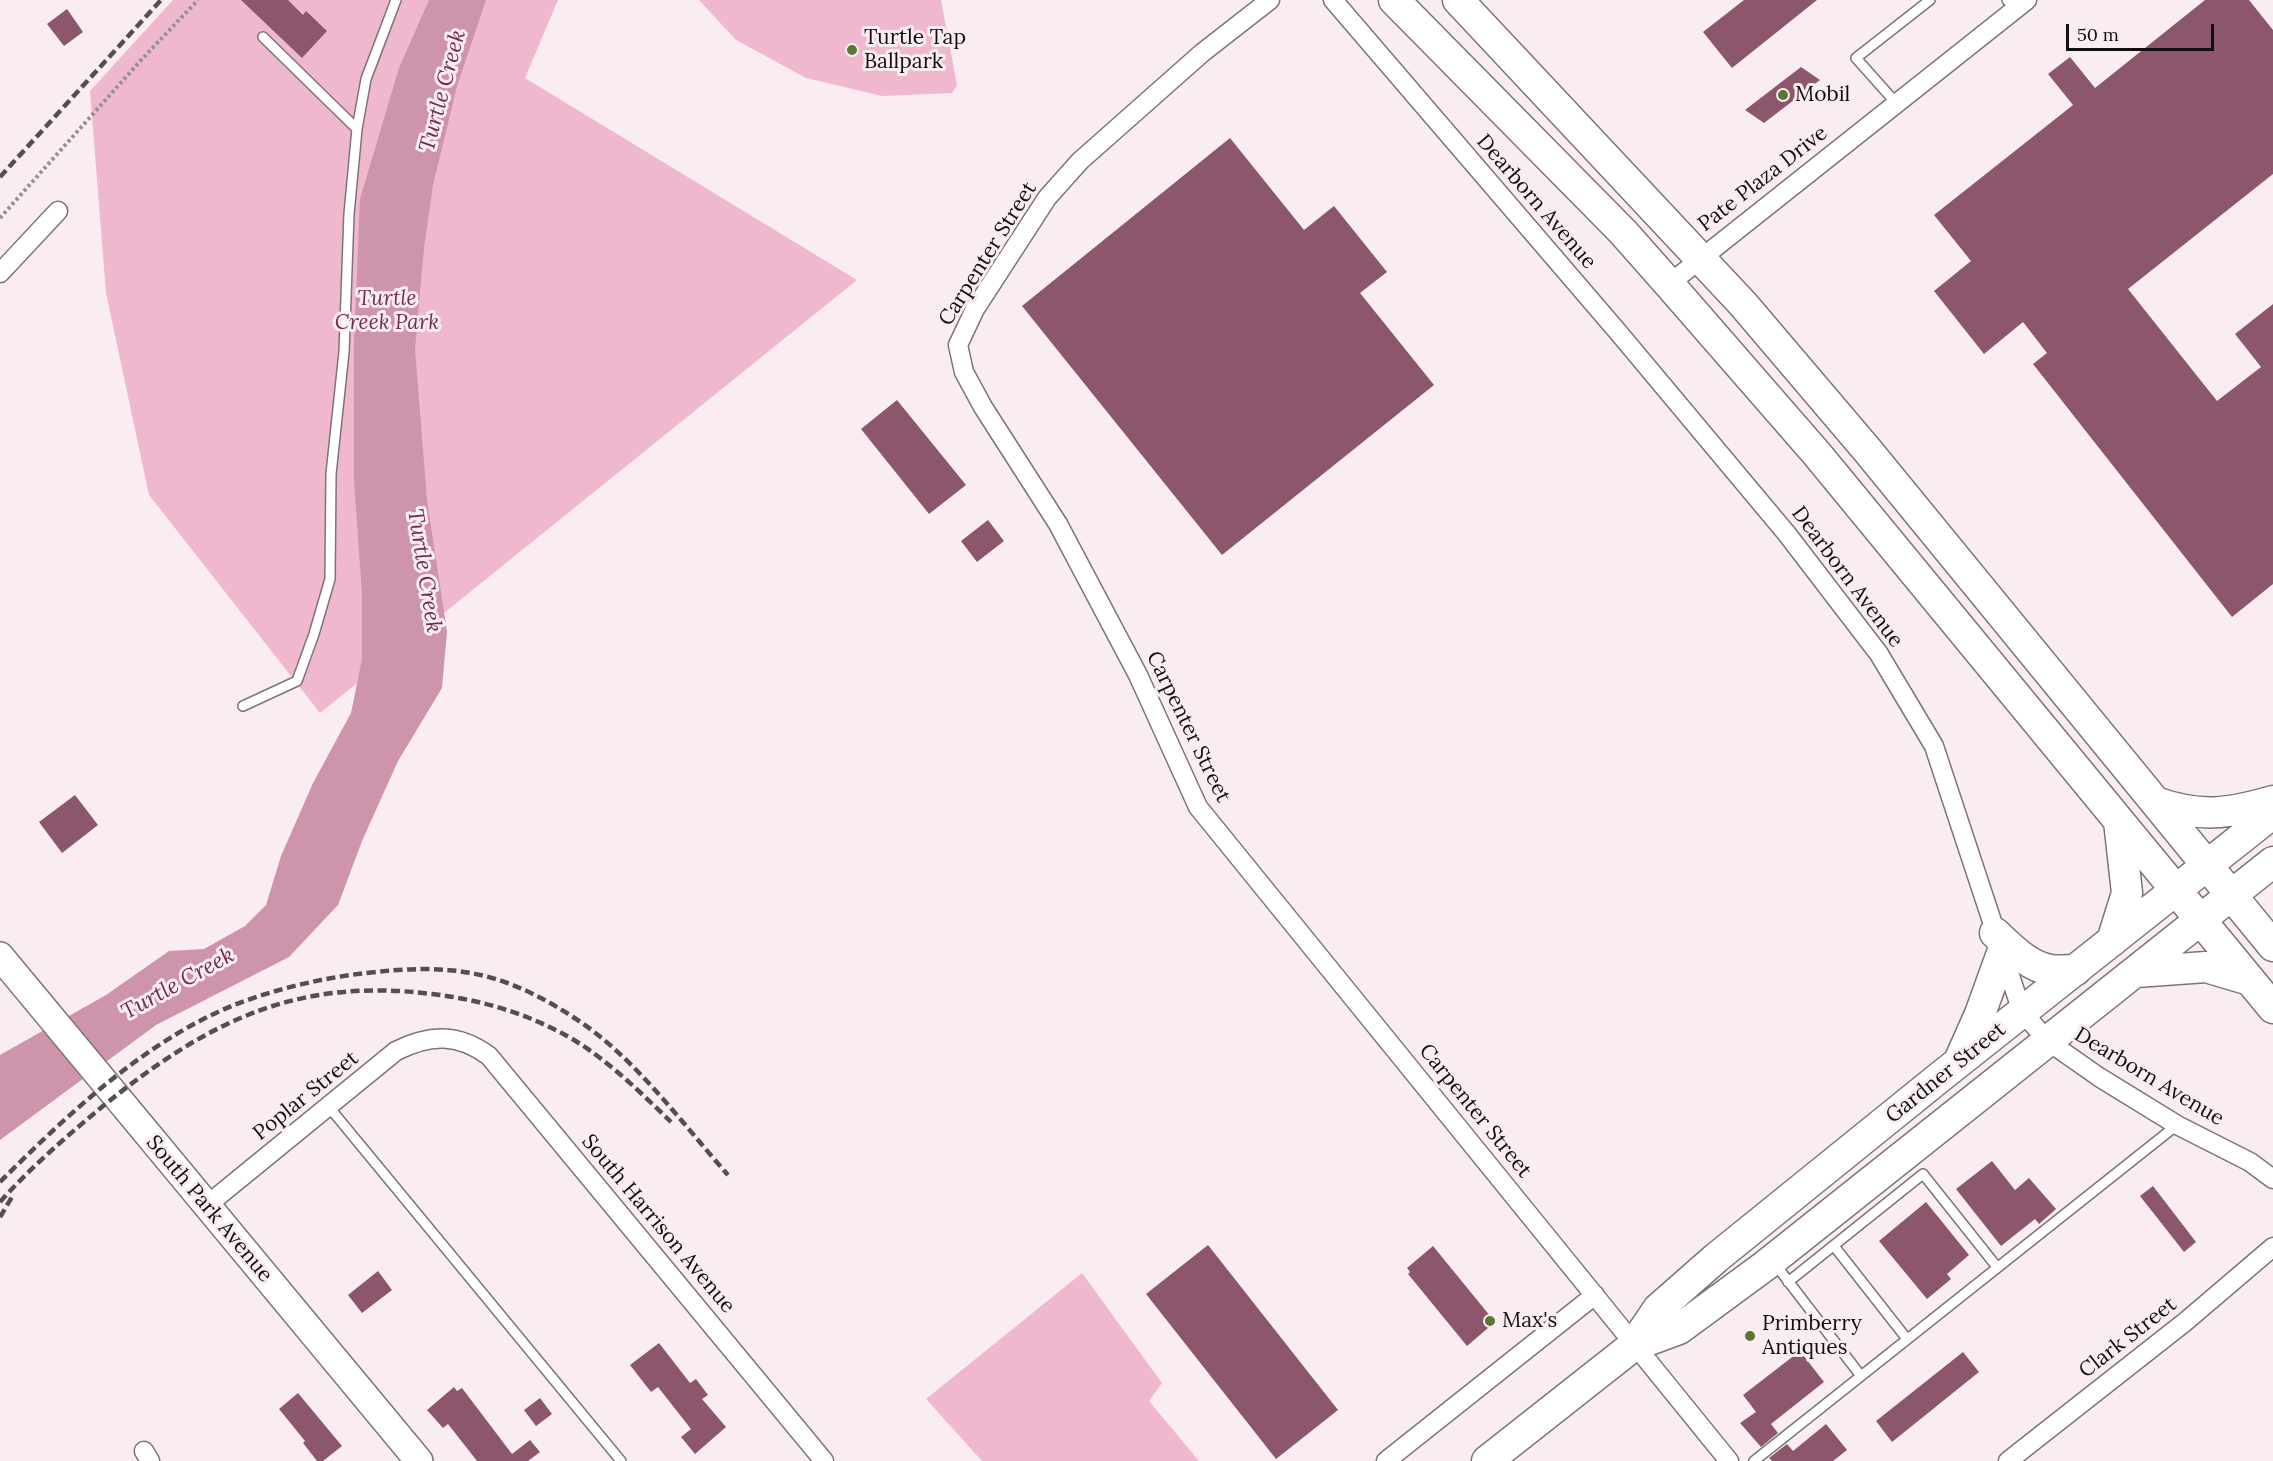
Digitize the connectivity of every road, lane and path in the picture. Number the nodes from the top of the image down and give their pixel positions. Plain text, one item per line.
1 (198, 0) edge
2 (396, 0) edge
3 (1270, 0) edge
4 (1333, 0) edge
5 (1394, 0) edge
6 (1458, 0) edge
7 (1930, 0) edge
8 (2016, 3) edge
9 (263, 37) dead end
10 (1896, 103) junction
11 (357, 129) junction
12 (58, 212) dead end
13 (0, 218) edge
14 (1701, 257) junction
15 (0, 273) edge
16 (1669, 284) junction
17 (243, 706) dead end
18 (2273, 801) edge
19 (2155, 802) junction
20 (2273, 813) edge
21 (2119, 820) junction
22 (2273, 862) edge
23 (2206, 866) junction
24 (2176, 891) junction
25 (2230, 896) junction
26 (2201, 920) junction
27 (2112, 941) junction
28 (1998, 943) junction
29 (2273, 946) edge
30 (0, 956) edge
31 (2076, 970) junction
32 (2136, 972) junction
33 (2250, 980) junction
34 (2273, 1008) edge
35 (2022, 1012) junction
36 (443, 1039) joint
37 (2049, 1042) junction
38 (1959, 1063) junction
39 (328, 1107) junction
40 (2177, 1125) junction
41 (2273, 1179) edge
42 (1873, 1198) junction
43 (206, 1206) junction
44 (1834, 1246) junction
45 (2273, 1247) edge
46 (1997, 1267) junction
47 (1780, 1271) junction
48 (1595, 1295) junction
49 (1907, 1339) junction
50 (1634, 1346) junction
51 (1861, 1376) junction
52 (419, 1461) edge
53 (621, 1461) edge
54 (824, 1461) edge
55 (1386, 1461) edge
56 (1487, 1461) edge
57 (1729, 1461) edge
58 (1754, 1461) edge
59 (2008, 1461) edge

1 - 13 path
2 - 11 lane
3 - 48 street, Carpenter Street
4 - 28 street, Dearborn Avenue
5 - 16 main road
6 - 14 main road
7 - 10 lane
8 - 10 street, Pate Plaza Drive
9 - 11 lane
10 - 14 street, Pate Plaza Drive
11 - 17 lane
12 - 15 street
14 - 16 street, Pate Plaza Drive
14 - 19 main road
16 - 21 main road
18 - 19 main road
19 - 23 main road
20 - 23 main road, Gardner Street
21 - 24 main road
21 - 27 main road
22 - 25 main road, Gardner Street
23 - 24 main road, Gardner Street
23 - 25 main road
24 - 26 main road
24 - 27 main road, Gardner Street
25 - 26 main road, Gardner Street
25 - 29 main road
26 - 32 main road, Gardner Street
26 - 33 main road
27 - 31 main road, Gardner Street
28 - 31 main road
28 - 35 street, Dearborn Avenue
28 - 38 main road
30 - 43 street, South Park Avenue
31 - 35 main road, Gardner Street
32 - 33 main road
32 - 37 main road, Gardner Street
33 - 34 main road
35 - 37 street, Dearborn Avenue
35 - 38 main road, Gardner Street
36 - 39 street, Poplar Street
36 - 54 street, South Harrison Avenue
37 - 40 street, Dearborn Avenue
37 - 42 main road, Gardner Street
38 - 50 main road, Gardner Street
39 - 43 street, Poplar Street
39 - 53 lane
40 - 41 street, Dearborn Avenue
40 - 46 lane
42 - 44 lane
42 - 46 lane
42 - 47 main road, Gardner Street
43 - 52 street, South Park Avenue
44 - 47 lane
44 - 49 lane
45 - 59 street, Clark Street
46 - 49 lane
47 - 50 main road, Gardner Street
47 - 51 lane
48 - 50 street, Carpenter Street
48 - 55 street
49 - 51 lane
50 - 56 main road, Gardner Street
50 - 57 street, Carpenter Street
51 - 58 lane

